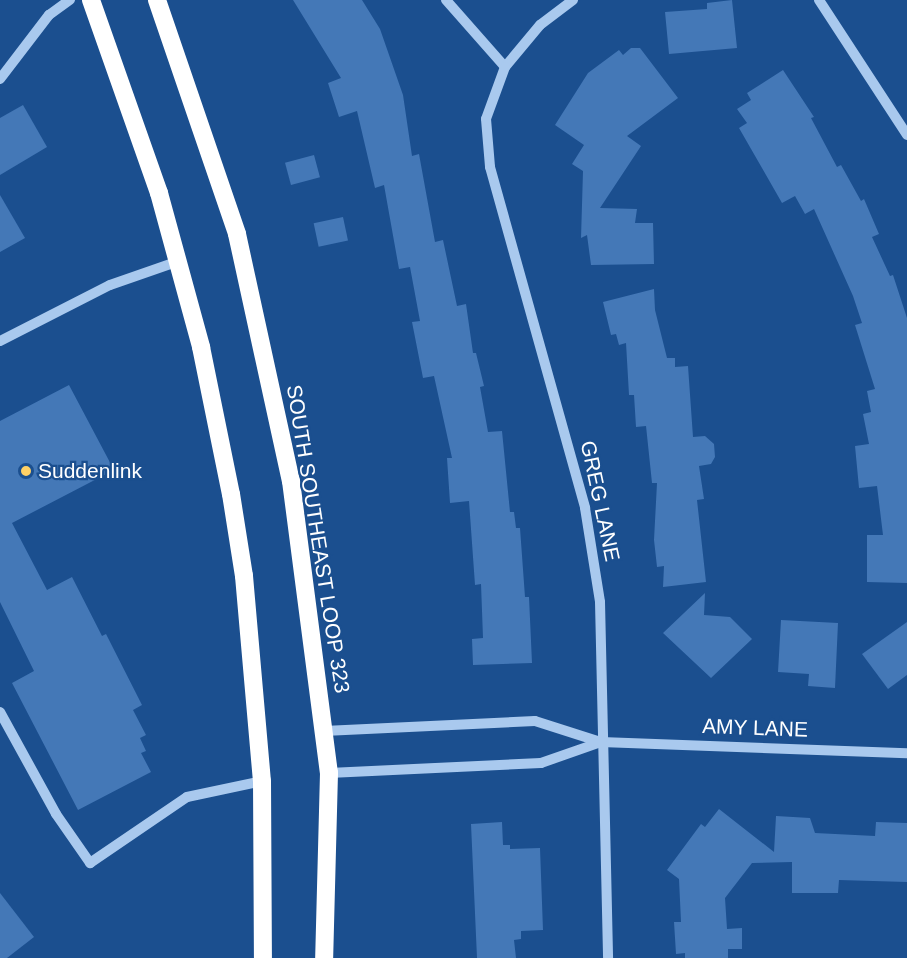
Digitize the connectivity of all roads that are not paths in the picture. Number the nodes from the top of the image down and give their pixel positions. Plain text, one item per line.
1 (70, 0) edge
2 (91, 0) edge
3 (157, 0) edge
4 (446, 0) edge
5 (573, 0) edge
6 (819, 0) edge
7 (505, 67) junction
8 (0, 79) edge
9 (907, 135) edge
10 (178, 261) junction
11 (0, 341) edge
12 (0, 712) edge
13 (324, 731) junction
14 (601, 742) junction
15 (907, 753) edge
16 (329, 773) junction
17 (262, 781) junction
18 (263, 958) edge
19 (324, 958) edge
20 (608, 958) edge

1 - 8 street
2 - 10 highway
3 - 13 highway, SOUTH SOUTHEAST LOOP 323
4 - 7 street
5 - 7 street, GREG LANE
6 - 9 street
7 - 14 street, GREG LANE
10 - 11 street
10 - 17 highway
12 - 17 street
13 - 14 street, AMY LANE
13 - 16 highway, SOUTH SOUTHEAST LOOP 323
14 - 15 street, AMY LANE
14 - 16 street, AMY LANE
14 - 20 street, GREG LANE
16 - 19 highway, SOUTH SOUTHEAST LOOP 323
17 - 18 highway

